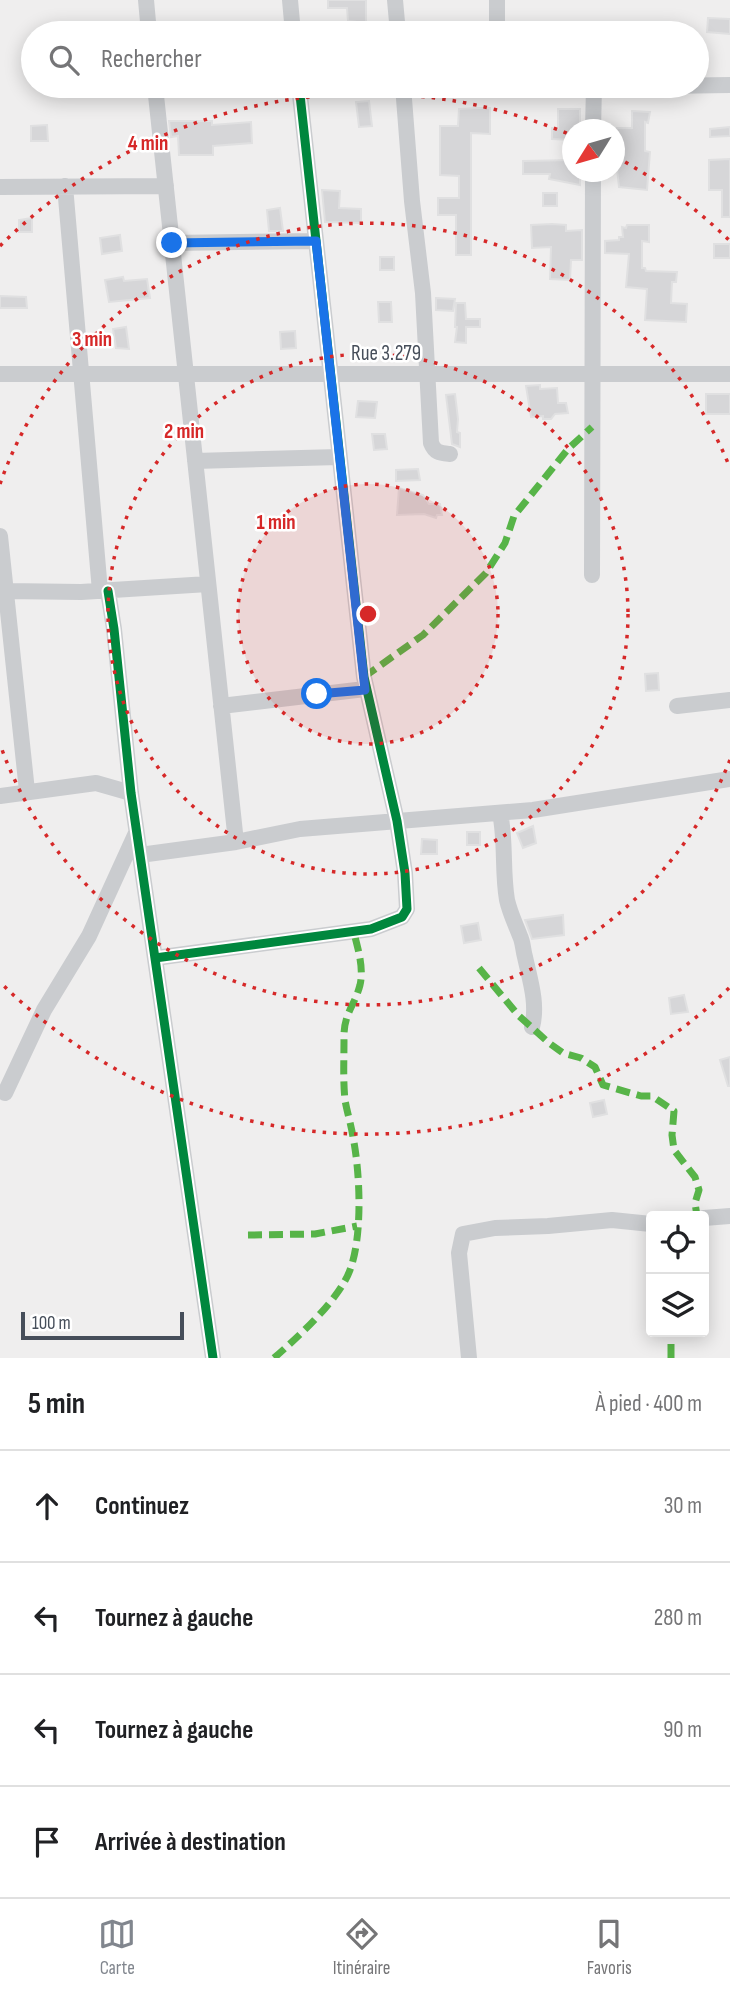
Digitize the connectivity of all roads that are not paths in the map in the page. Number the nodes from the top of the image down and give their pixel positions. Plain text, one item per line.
1 (146, 0) edge
2 (290, 0) edge
3 (395, 0) edge
4 (497, 0) edge
5 (148, 21) edge
6 (292, 21) edge
7 (397, 21) edge
8 (497, 21) edge
9 (709, 85) edge
10 (730, 85) edge
11 (156, 98) edge
12 (300, 98) edge
13 (404, 98) edge
14 (594, 98) edge
15 (593, 119) edge
16 (593, 182) edge
17 (65, 186) junction
18 (166, 186) junction
19 (0, 187) edge
20 (316, 241) junction
21 (172, 243) junction
22 (0, 374) edge
23 (81, 374) junction
24 (186, 374) junction
25 (329, 374) junction
26 (427, 374) junction
27 (593, 374) junction
28 (730, 374) edge
29 (450, 454) dead end
30 (340, 457) junction
31 (195, 461) junction
32 (0, 536) edge
33 (2, 571) edge
34 (592, 575) dead end
35 (208, 584) junction
36 (6, 591) junction
37 (104, 591) junction
38 (365, 690) junction
39 (730, 700) edge
40 (221, 706) junction
41 (677, 706) dead end
42 (730, 779) edge
43 (27, 791) junction
44 (131, 793) junction
45 (0, 796) edge
46 (500, 813) junction
47 (397, 821) junction
48 (137, 831) junction
49 (236, 842) junction
50 (140, 855) junction
51 (155, 958) junction
52 (532, 1027) dead end
53 (5, 1093) dead end
54 (730, 1216) edge
55 (709, 1218) edge
56 (646, 1224) edge
57 (213, 1358) edge
58 (469, 1358) edge

1 - 5 street
2 - 6 street
3 - 7 street
4 - 8 street
9 - 10 street
11 - 18 street
12 - 20 street
13 - 26 street
14 - 15 street
16 - 27 street
17 - 18 street
17 - 19 street
17 - 23 street
18 - 21 street
20 - 21 street
20 - 25 street
21 - 24 street
22 - 23 street, Rue 3.279
23 - 24 street, Rue 3.279
23 - 37 street
24 - 25 street, Rue 3.279
24 - 31 street
25 - 26 street, Rue 3.279
25 - 30 street
26 - 27 street, Rue 3.279
26 - 29 street
27 - 28 street, Rue 3.279
27 - 34 street
30 - 31 street
30 - 38 street
31 - 35 street
32 - 33 street
33 - 36 street
35 - 37 street
35 - 40 street
36 - 37 street
36 - 43 street
37 - 44 street
38 - 40 street
38 - 47 street
39 - 41 street
40 - 49 street
42 - 46 street
43 - 44 street
43 - 45 street
44 - 48 street
46 - 47 street
46 - 52 street
47 - 49 street
47 - 51 street
48 - 50 street
48 - 53 street
49 - 50 street
50 - 51 street
51 - 57 street
54 - 55 street
56 - 58 street

